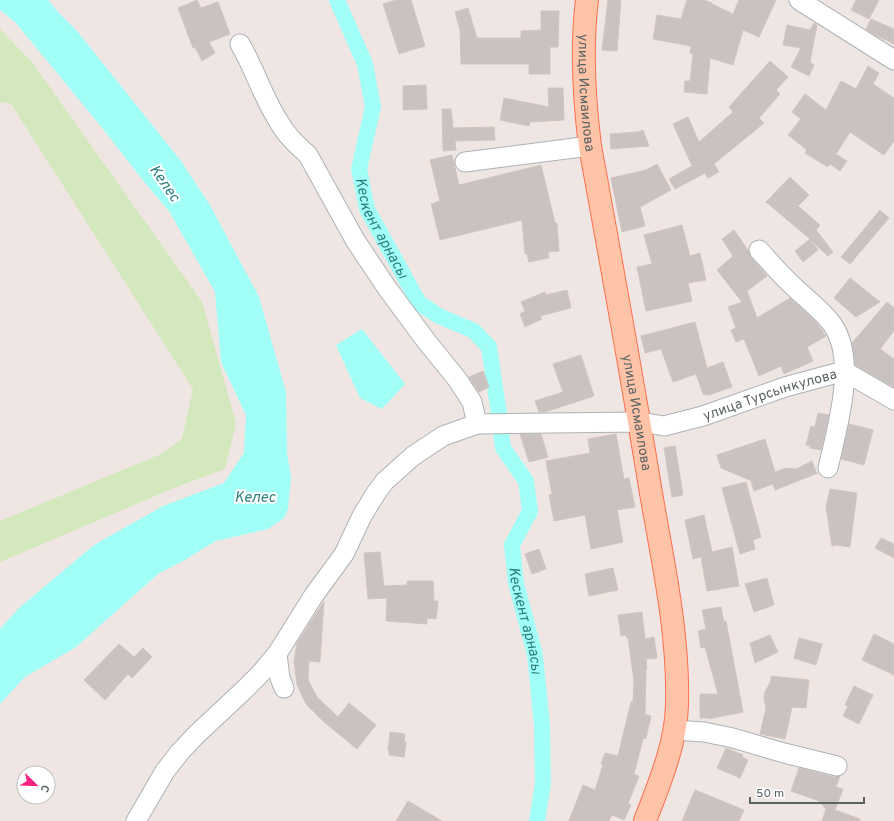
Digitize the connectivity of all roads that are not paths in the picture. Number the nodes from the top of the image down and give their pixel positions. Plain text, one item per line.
1 (587, 0) edge
2 (799, 0) edge
3 (240, 44) dead end
4 (894, 60) edge
5 (590, 146) junction
6 (466, 162) dead end
7 (759, 250) dead end
8 (844, 371) junction
9 (894, 400) edge
10 (640, 422) junction
11 (477, 424) junction
12 (828, 468) dead end
13 (276, 654) junction
14 (284, 688) dead end
15 (674, 730) junction
16 (837, 766) dead end
17 (136, 821) edge
18 (645, 821) edge

1 - 5 main road, улица Исмаилова
2 - 4 street
3 - 11 street
5 - 6 street
5 - 10 main road, улица Исмаилова
7 - 8 street
8 - 9 street, улица Турсынкулова
8 - 10 street, улица Турсынкулова
8 - 12 street
10 - 11 street, улица Турсынкулова
10 - 15 main road, улица Исмаилова
11 - 13 street, улица Турсынкулова
13 - 14 street
13 - 17 street, улица Турсынкулова
15 - 16 street
15 - 18 main road, улица Исмаилова

